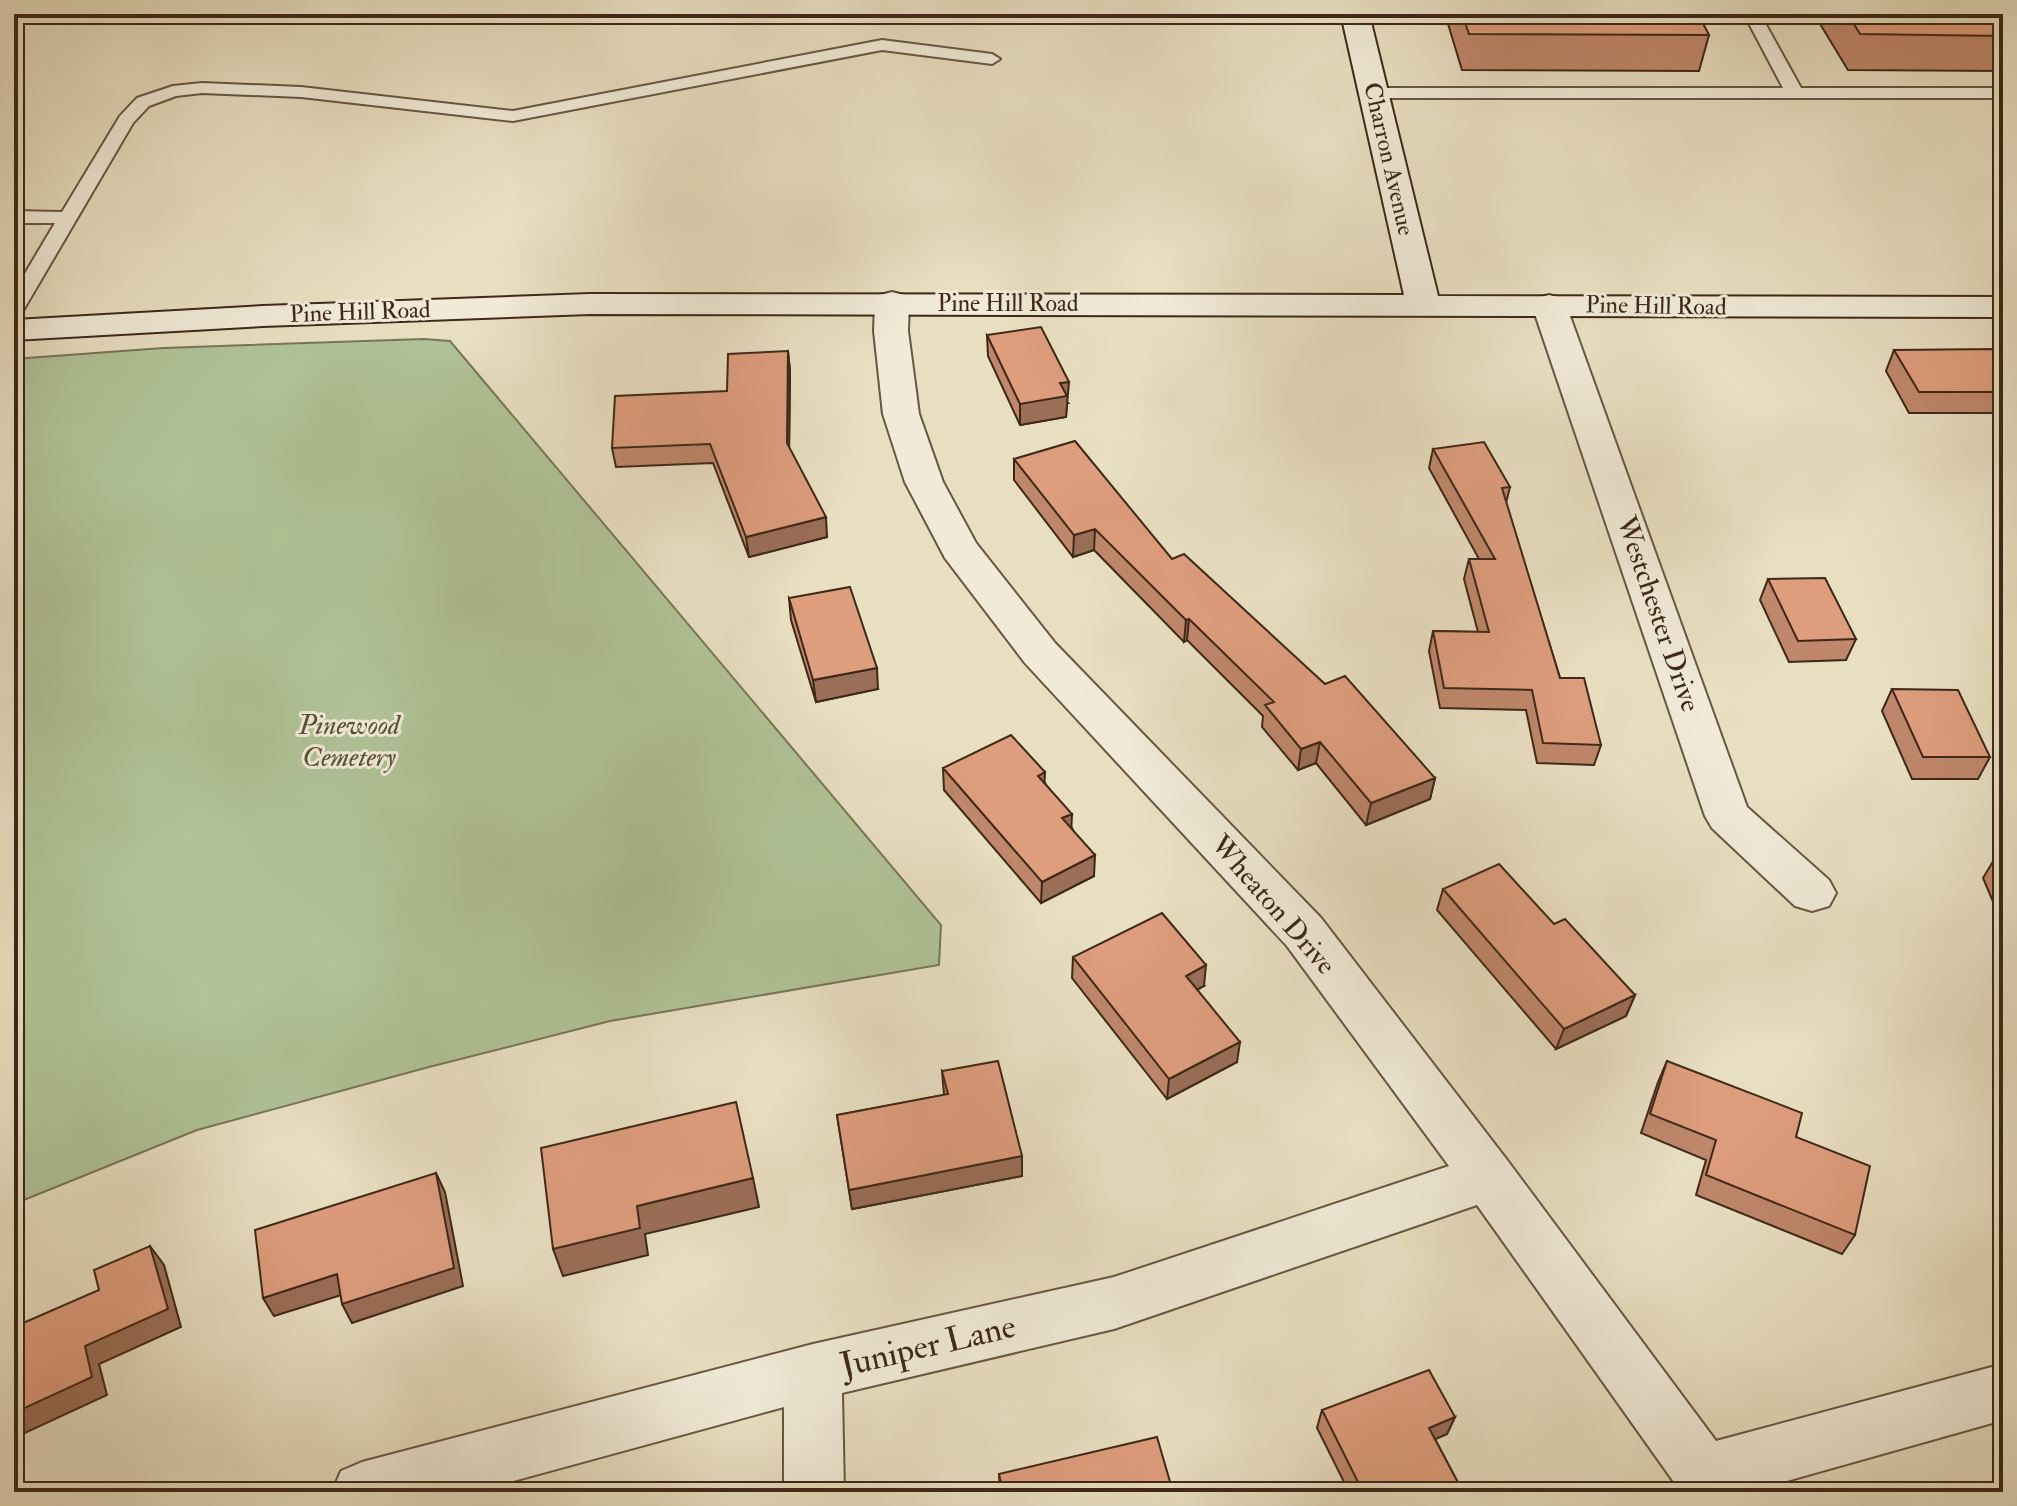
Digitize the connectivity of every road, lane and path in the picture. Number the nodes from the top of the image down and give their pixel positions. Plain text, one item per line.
1 (1355, 14) edge
2 (1752, 14) edge
3 (939, 52) junction
4 (992, 59) dead end
5 (929, 68) dead end
6 (1374, 93) junction
7 (1795, 93) junction
8 (2003, 93) edge
9 (14, 217) edge
10 (68, 218) junction
11 (892, 302) junction
12 (1423, 304) junction
13 (1549, 305) junction
14 (2003, 307) edge
15 (14, 309) edge
16 (14, 330) edge
17 (1812, 893) dead end
18 (1488, 1177) junction
19 (813, 1372) junction
20 (2003, 1392) edge
21 (1711, 1483) edge
22 (362, 1492) edge
23 (814, 1492) edge

1 - 6 street, Charron Avenue
2 - 7 lane
3 - 4 lane
3 - 5 lane
3 - 10 lane
6 - 7 lane
6 - 12 street, Charron Avenue
7 - 8 lane
9 - 10 lane
10 - 15 lane
11 - 12 street, Pine Hill Road
11 - 16 street, Pine Hill Road
11 - 18 street, Wheaton Drive
12 - 13 street, Pine Hill Road
13 - 14 street, Pine Hill Road
13 - 17 street, Westchester Drive
18 - 19 street, Juniper Lane
18 - 21 street, Wheaton Drive
19 - 22 street, Juniper Lane
19 - 23 street
20 - 21 street

